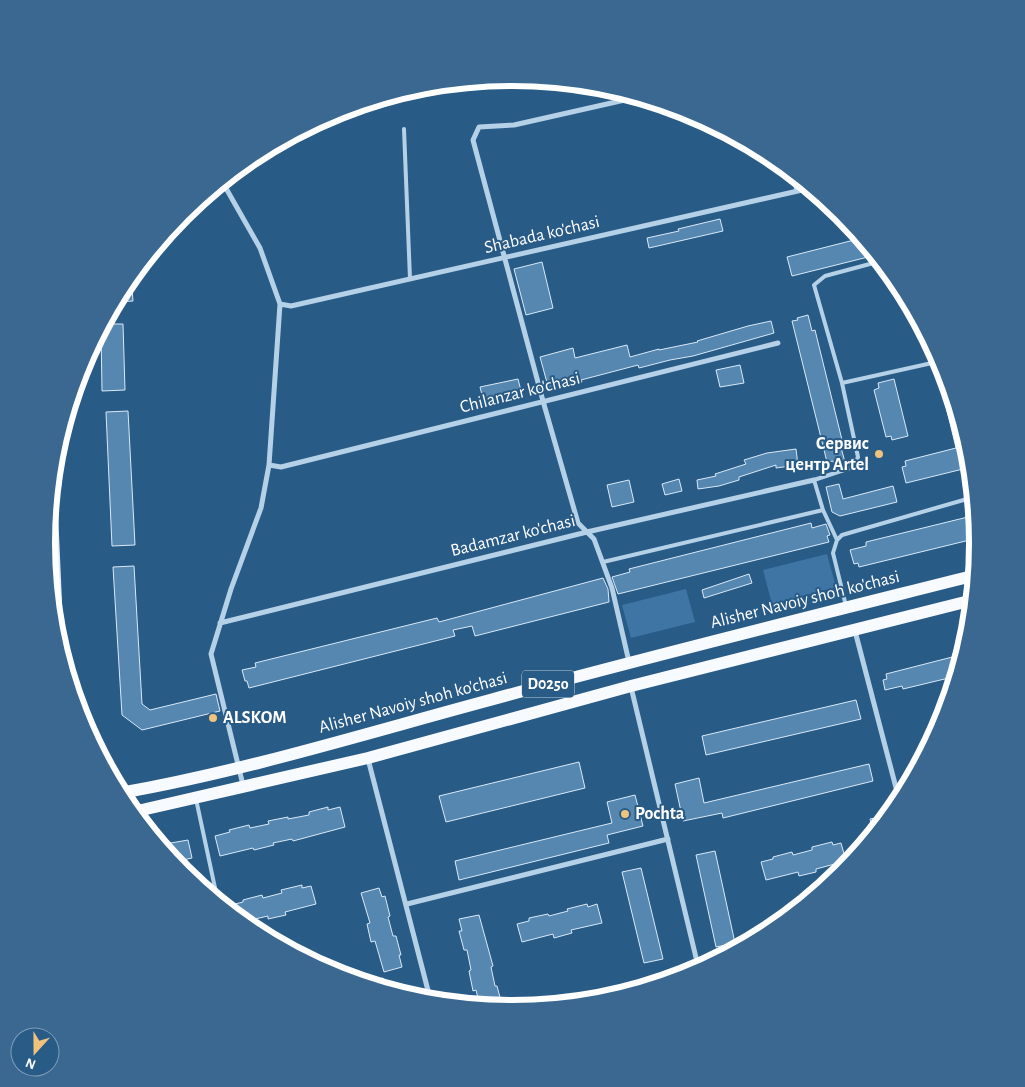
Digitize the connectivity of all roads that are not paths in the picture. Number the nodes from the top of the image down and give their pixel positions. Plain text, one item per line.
1 (624, 100) edge
2 (404, 129) dead end
3 (796, 185) edge
4 (226, 188) edge
5 (802, 190) edge
6 (797, 191) junction
7 (505, 258) junction
8 (873, 263) edge
9 (410, 279) junction
10 (280, 304) junction
11 (778, 343) dead end
12 (932, 362) edge
13 (842, 383) junction
14 (543, 401) junction
15 (269, 464) junction
16 (814, 480) junction
17 (967, 499) edge
18 (823, 510) junction
19 (587, 532) junction
20 (837, 540) junction
21 (603, 562) junction
22 (969, 577) edge
23 (966, 602) edge
24 (847, 608) junction
25 (220, 623) junction
26 (855, 631) junction
27 (630, 662) junction
28 (631, 686) junction
29 (368, 758) junction
30 (237, 768) junction
31 (243, 788) junction
32 (128, 792) edge
33 (897, 792) edge
34 (196, 799) junction
35 (141, 810) edge
36 (668, 839) junction
37 (216, 891) edge
38 (407, 904) junction
39 (697, 962) edge
40 (429, 993) edge

1 - 7 street
2 - 9 lane
3 - 6 street
4 - 10 street
5 - 6 street, Shabada ko'chasi
6 - 7 street, Shabada ko'chasi
7 - 9 street, Shabada ko'chasi
7 - 14 street
8 - 13 lane
9 - 10 street, Shabada ko'chasi
10 - 15 street
11 - 14 street, Chilanzar ko'chasi
12 - 13 lane
13 - 16 lane
14 - 15 street, Chilanzar ko'chasi
14 - 19 street
15 - 25 street
16 - 18 lane
16 - 19 street, Badamzar ko'chasi
17 - 20 lane
18 - 20 lane
18 - 21 lane
19 - 21 street
19 - 25 street, Badamzar ko'chasi
20 - 24 lane
21 - 27 street
22 - 24 main road, Alisher Navoiy shoh ko'chasi / D025o
23 - 26 main road, D025o
24 - 27 main road, Alisher Navoiy shoh ko'chasi / D025o
25 - 30 street
26 - 28 main road, D025o
26 - 33 street
27 - 30 main road, Alisher Navoiy shoh ko'chasi / D025o
28 - 29 main road, D025o
28 - 36 street
29 - 31 main road, D025o
29 - 38 street
30 - 31 street
30 - 32 main road, Alisher Navoiy shoh ko'chasi / D025o
31 - 34 main road, D025o
34 - 35 main road, D025o
34 - 37 lane
36 - 38 street
36 - 39 street
38 - 40 street

